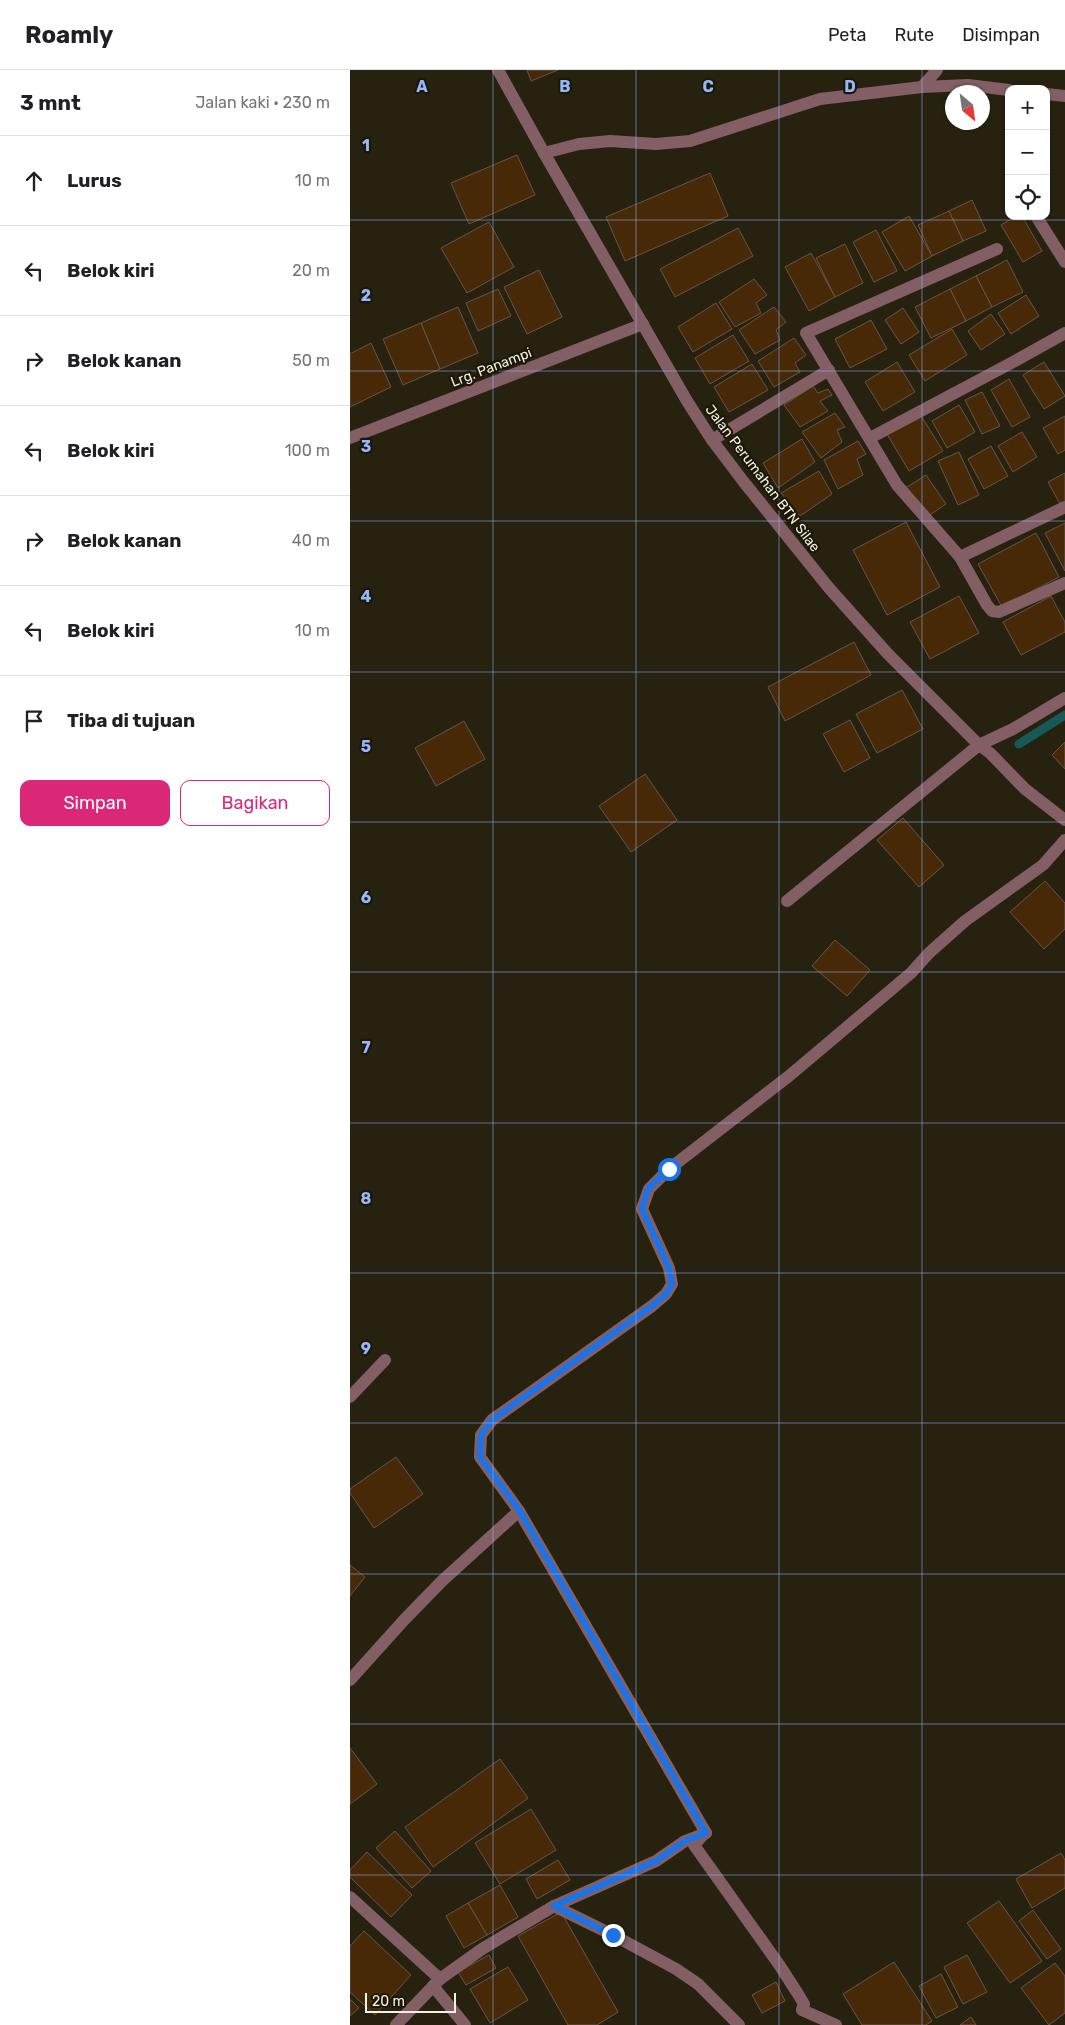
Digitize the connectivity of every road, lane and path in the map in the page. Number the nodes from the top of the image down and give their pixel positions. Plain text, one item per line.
1 (498, 70) edge
2 (937, 70) edge
3 (922, 87) junction
4 (1005, 89) edge
5 (1050, 94) edge
6 (1065, 96) edge
7 (544, 153) junction
8 (1039, 220) edge
9 (998, 249) dead end
10 (1065, 262) edge
11 (643, 324) junction
12 (1065, 333) edge
13 (829, 370) junction
14 (350, 438) edge
15 (870, 438) junction
16 (712, 440) junction
17 (1065, 507) edge
18 (960, 557) junction
19 (1065, 583) edge
20 (1065, 698) edge
21 (979, 745) junction
22 (1065, 820) edge
23 (1065, 840) edge
24 (787, 901) dead end
25 (385, 1360) dead end
26 (350, 1397) edge
27 (519, 1510) junction
28 (350, 1680) edge
29 (706, 1833) junction
30 (350, 1897) edge
31 (554, 1906) junction
32 (436, 1983) junction
33 (396, 2025) edge
34 (465, 2025) edge
35 (739, 2025) edge
36 (836, 2025) edge

1 - 7 street, Jalan Perumahan BTN Silae
2 - 3 street
3 - 4 street
3 - 7 street
5 - 6 street
7 - 11 street, Jalan Perumahan BTN Silae
8 - 10 street
9 - 13 street
11 - 14 street, Lrg. Panampi
11 - 16 street, Jalan Perumahan BTN Silae
12 - 15 street
13 - 15 street
13 - 16 street
15 - 18 street
16 - 21 street, Jalan Perumahan BTN Silae
17 - 18 street
18 - 19 street
20 - 21 street
21 - 22 street, Jalan Perumahan BTN Silae
21 - 24 street
23 - 27 street
25 - 26 street
27 - 28 street
27 - 29 street
29 - 31 street
29 - 36 street
30 - 32 street
31 - 32 street
31 - 35 street
32 - 33 street
32 - 34 street

